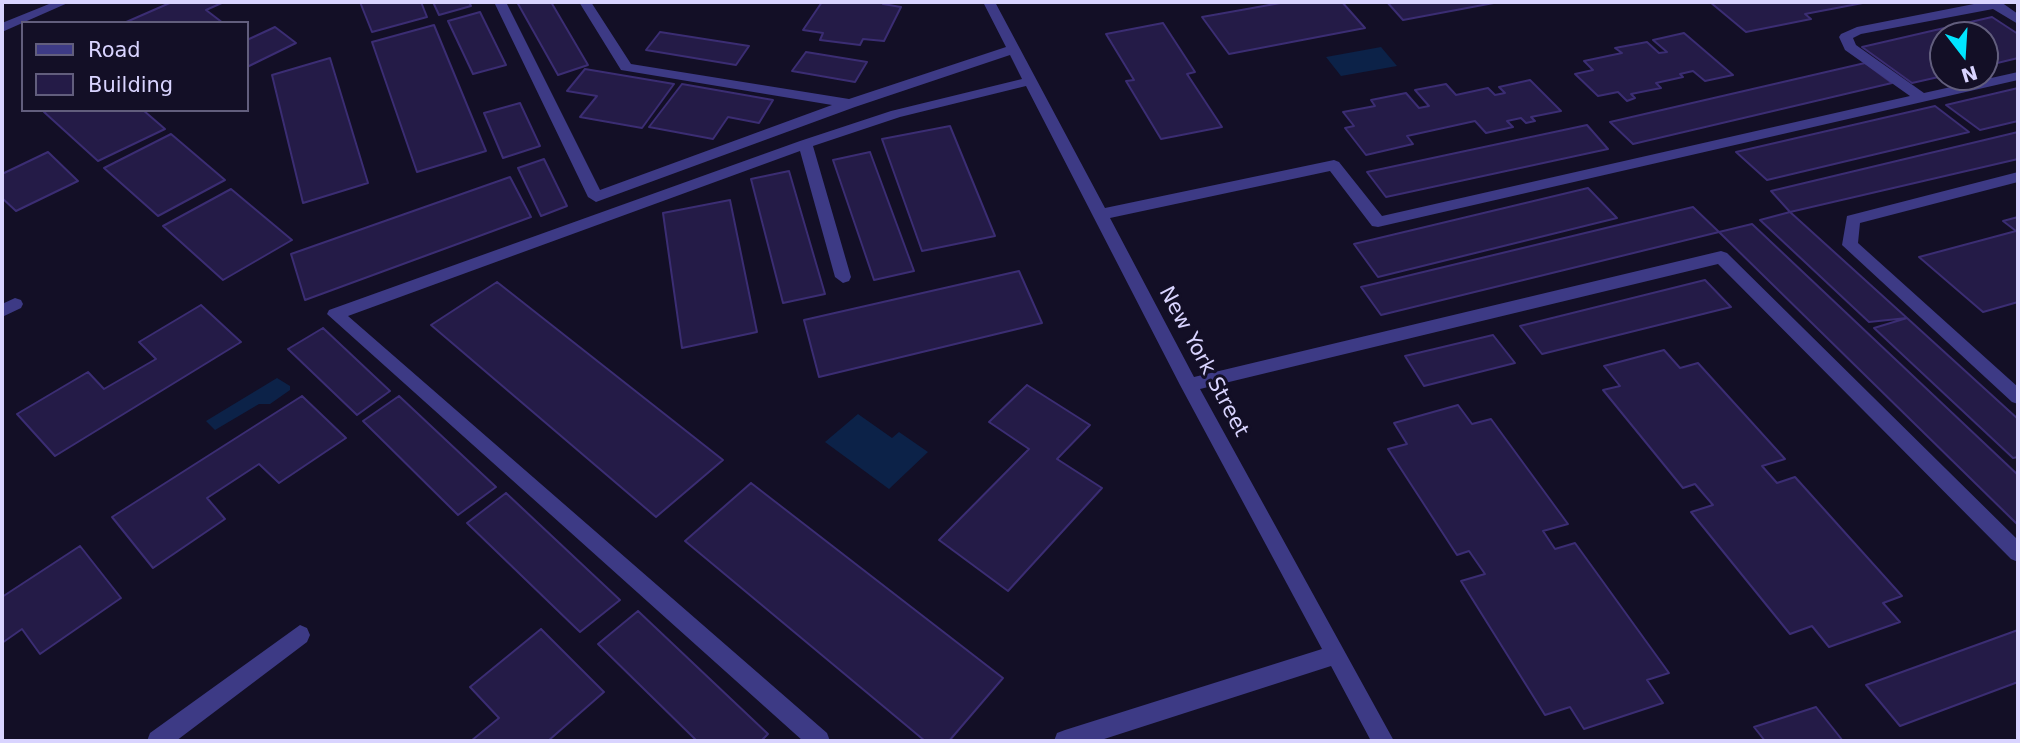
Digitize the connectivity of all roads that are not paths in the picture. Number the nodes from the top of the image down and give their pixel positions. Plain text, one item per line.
1 (64, 2) edge
2 (500, 2) edge
3 (585, 2) edge
4 (989, 2) edge
5 (1993, 4) edge
6 (2018, 20) edge
7 (7, 25) edge
8 (1014, 49) junction
9 (2018, 76) edge
10 (1030, 81) junction
11 (1922, 98) junction
12 (850, 104) junction
13 (806, 144) junction
14 (2018, 177) edge
15 (1099, 215) junction
16 (844, 277) dead end
17 (1189, 385) junction
18 (2018, 397) edge
19 (2018, 553) edge
20 (300, 635) dead end
21 (1336, 654) junction
22 (159, 741) edge
23 (818, 741) edge
24 (1065, 741) edge
25 (1383, 741) edge

1 - 7 street
2 - 12 street
3 - 12 street
4 - 8 street, New York Street
5 - 6 street
5 - 11 street
8 - 10 street, New York Street
8 - 12 street
9 - 11 street
10 - 13 street
10 - 15 street, New York Street
11 - 15 street
13 - 16 street
13 - 23 street
14 - 18 street
15 - 17 street, New York Street
17 - 19 street
17 - 21 street, New York Street
20 - 22 street
21 - 24 street
21 - 25 street, New York Street

